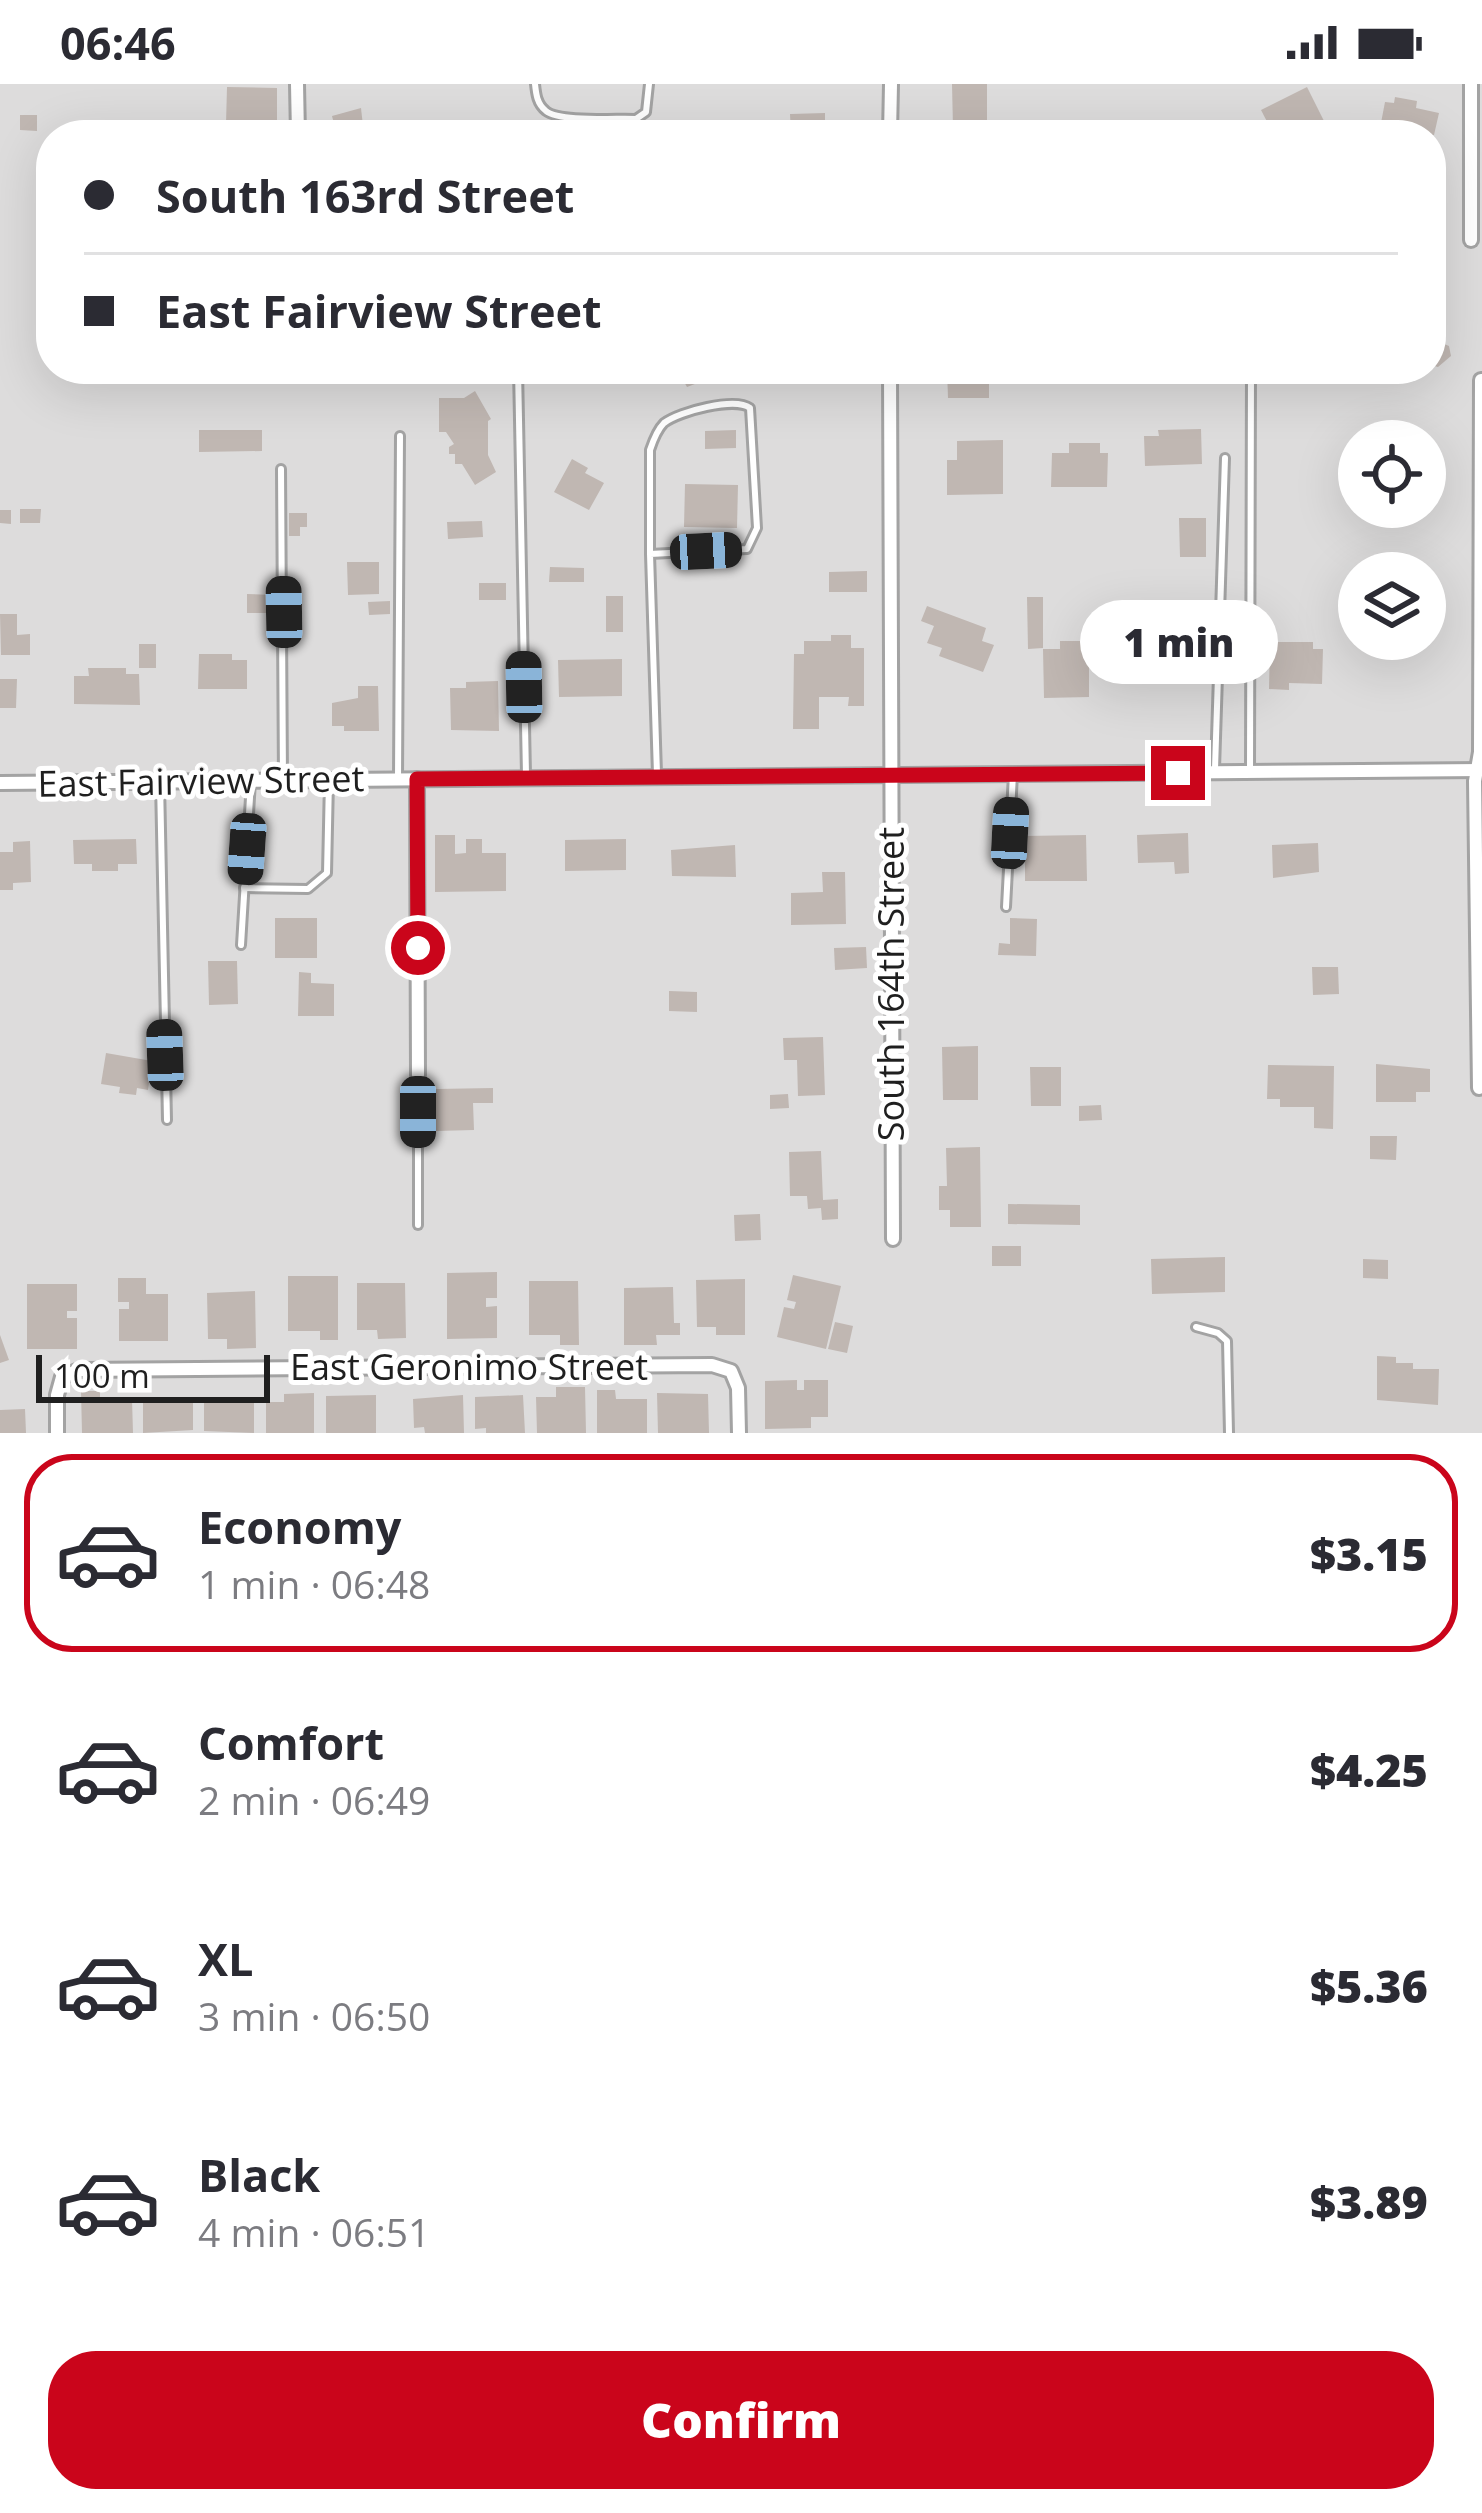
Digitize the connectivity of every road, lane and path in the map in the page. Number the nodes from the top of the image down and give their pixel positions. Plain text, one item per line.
1 (297, 84) edge
2 (535, 84) edge
3 (650, 84) edge
4 (891, 84) edge
5 (1471, 84) edge
6 (298, 120) edge
7 (890, 120) edge
8 (1471, 240) dead end
9 (1481, 380) edge
10 (518, 384) edge
11 (890, 384) edge
12 (1251, 384) edge
13 (400, 436) dead end
14 (1225, 458) dead end
15 (281, 469) dead end
16 (650, 554) junction
17 (1479, 770) edge
18 (1215, 772) junction
19 (1250, 772) junction
20 (1013, 774) junction
21 (891, 775) junction
22 (657, 777) junction
23 (526, 778) junction
24 (398, 779) junction
25 (417, 779) junction
26 (329, 780) junction
27 (251, 781) junction
28 (283, 781) junction
29 (160, 782) junction
30 (0, 783) edge
31 (244, 887) junction
32 (1006, 907) dead end
33 (241, 945) dead end
34 (418, 1075) joint
35 (1479, 1088) dead end
36 (167, 1120) dead end
37 (418, 1225) dead end
38 (892, 1239) dead end
39 (1196, 1327) dead end
40 (57, 1433) edge
41 (739, 1433) edge
42 (1229, 1433) edge

1 - 6 street
2 - 3 lane
4 - 7 street
5 - 8 street
9 - 17 street
10 - 23 lane
11 - 21 street, South 164th Street
12 - 19 lane
13 - 24 lane
14 - 18 lane
15 - 28 lane
16 - 16 lane
16 - 22 lane
17 - 19 street, East Fairview Street
17 - 35 street
18 - 19 street, East Fairview Street
18 - 20 street, East Fairview Street
20 - 21 street, East Fairview Street
20 - 32 lane
21 - 22 street, East Fairview Street
21 - 38 street, South 164th Street
22 - 23 street, East Fairview Street
23 - 25 street, East Fairview Street
24 - 25 street, East Fairview Street
24 - 26 street, East Fairview Street
25 - 34 street
26 - 28 street, East Fairview Street
26 - 31 lane
27 - 28 street, East Fairview Street
27 - 29 street, East Fairview Street
27 - 31 lane
29 - 30 street, East Fairview Street
29 - 36 lane
31 - 33 lane
34 - 37 lane
39 - 42 lane
40 - 41 street, East Geronimo Street

